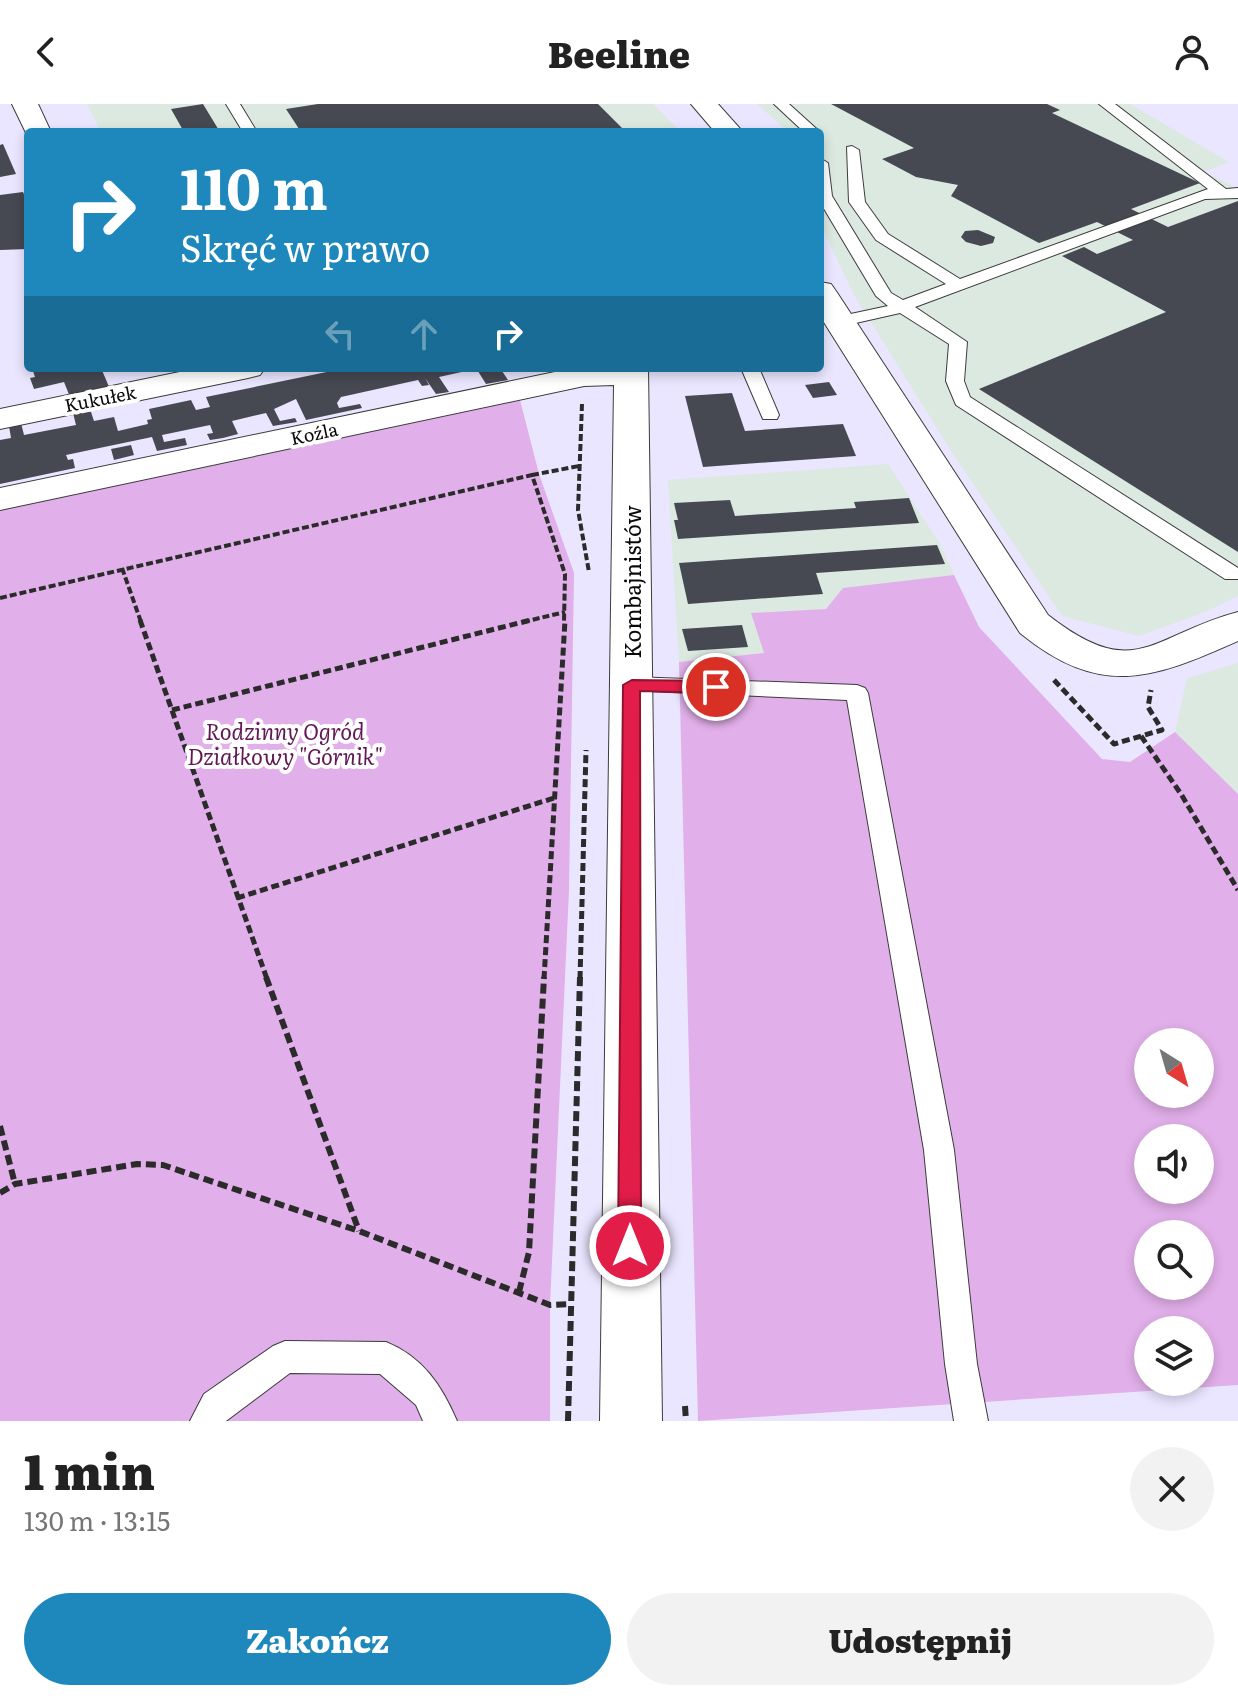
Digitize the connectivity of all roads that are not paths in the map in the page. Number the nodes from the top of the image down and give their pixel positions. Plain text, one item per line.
1 (25, 104) edge
2 (233, 104) edge
3 (704, 104) edge
4 (781, 104) edge
5 (1106, 104) edge
6 (36, 128) edge
7 (248, 128) edge
8 (726, 128) edge
9 (808, 128) edge
10 (852, 150) dead end
11 (1220, 191) junction
12 (1238, 193) edge
13 (824, 196) edge
14 (960, 286) junction
15 (829, 307) edge
16 (901, 307) junction
17 (208, 372) edge
18 (621, 372) edge
19 (630, 372) edge
20 (752, 372) edge
21 (147, 378) edge
22 (770, 415) dead end
23 (0, 419) edge
24 (0, 499) edge
25 (1232, 574) dead end
26 (1238, 625) edge
27 (632, 685) junction
28 (207, 1421) edge
29 (440, 1421) edge
30 (631, 1421) edge
31 (971, 1421) edge

1 - 6 street
2 - 7 lane
3 - 8 street
4 - 9 lane
5 - 11 lane
10 - 14 lane
11 - 12 lane
11 - 14 lane
13 - 16 lane
14 - 16 lane
15 - 16 lane
15 - 26 street
16 - 25 lane
17 - 21 street, Kukułek
18 - 24 street, Koźla
19 - 27 street, Kombajnistów
20 - 22 lane
21 - 23 street, Kukułek
27 - 30 street, Kombajnistów
27 - 31 lane
28 - 29 lane

